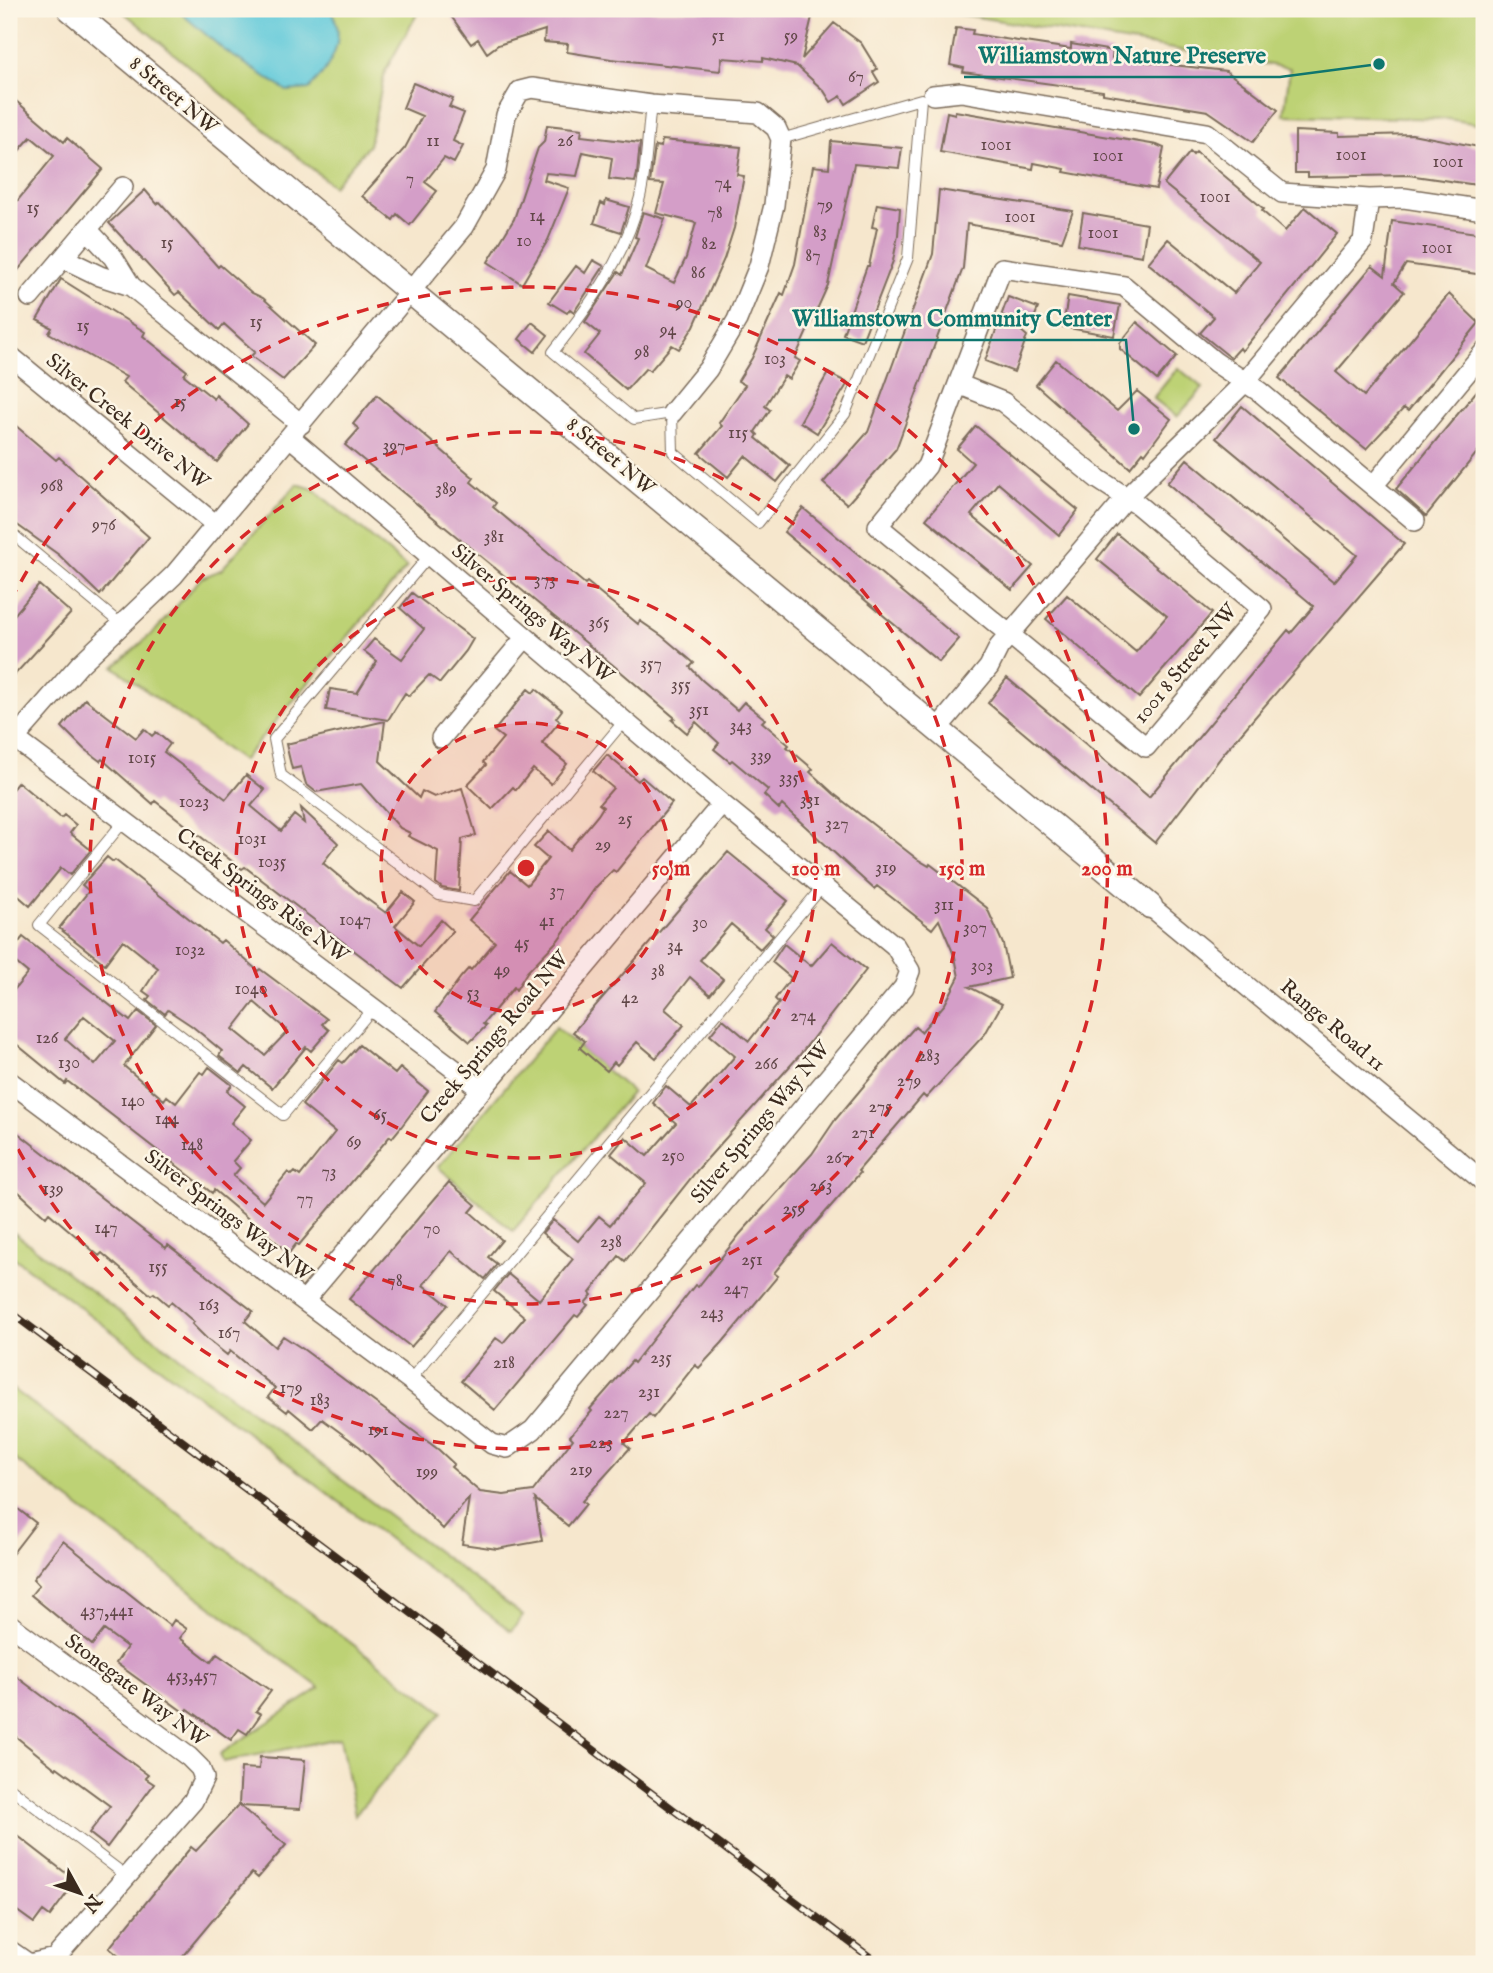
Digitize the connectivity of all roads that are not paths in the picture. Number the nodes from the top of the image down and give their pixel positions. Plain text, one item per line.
1 (69, 9) edge
2 (927, 97) junction
3 (651, 105) junction
4 (781, 139) junction
5 (122, 187) dead end
6 (1368, 199) junction
7 (1484, 210) edge
8 (87, 229) junction
9 (64, 258) junction
10 (131, 286) junction
11 (412, 292) junction
12 (30, 297) dead end
13 (1484, 352) edge
14 (9, 355) edge
15 (1244, 383) junction
16 (958, 384) junction
17 (671, 413) junction
18 (296, 431) junction
19 (1373, 486) junction
20 (1126, 498) junction
21 (1415, 521) dead end
22 (216, 525) junction
23 (9, 531) edge
24 (429, 556) junction
25 (122, 626) junction
26 (525, 638) junction
27 (1004, 641) junction
28 (624, 721) junction
29 (932, 724) junction
30 (441, 738) dead end
31 (11, 742) edge
32 (722, 804) junction
33 (124, 821) junction
34 (823, 886) junction
35 (1150, 906) joint
36 (373, 1008) junction
37 (9, 1081) edge
38 (482, 1090) junction
39 (1484, 1182) edge
40 (304, 1301) junction
41 (410, 1380) junction
42 (9, 1624) edge
43 (9, 1787) edge
44 (128, 1877) junction
45 (9, 1950) edge

1 - 11 street, 8 Street NW
2 - 4 lane
2 - 6 street
2 - 17 lane
3 - 4 street
3 - 11 street
3 - 17 lane
4 - 17 street
5 - 8 street
6 - 7 street
6 - 15 street
8 - 9 street
8 - 10 street, Silver Springs Way NW
9 - 10 street, Silver Springs Way NW
9 - 12 street
10 - 18 street, Silver Springs Way NW
11 - 18 street
11 - 29 street, 8 Street NW
13 - 19 street
14 - 22 street, Silver Creek Drive NW
15 - 16 street, 1001 8 Street NW
15 - 19 street, 1001 8 Street NW
15 - 20 street
16 - 20 street, 1001 8 Street NW
16 - 27 street, 1001 8 Street NW
18 - 22 street
18 - 24 street, Silver Springs Way NW
19 - 21 street, 1001 8 Street NW
20 - 27 street
20 - 27 street, 1001 8 Street NW
22 - 25 street
23 - 25 lane
24 - 26 street, Silver Springs Way NW
24 - 28 lane
25 - 31 street
26 - 28 street, Silver Springs Way NW
26 - 30 street
27 - 29 street
28 - 32 street, Silver Springs Way NW
29 - 35 street, 8 Street NW
31 - 33 street, Creek Springs Rise NW
32 - 34 street, Silver Springs Way NW
32 - 38 street, Creek Springs Road NW
33 - 36 street, Creek Springs Rise NW
33 - 36 lane
34 - 41 lane
34 - 41 street, Silver Springs Way NW
35 - 39 street, Range Road 11
36 - 38 street, Creek Springs Rise NW
37 - 40 street, Silver Springs Way NW
38 - 40 street, Creek Springs Road NW
40 - 41 street, Silver Springs Way NW
42 - 44 street, Stonegate Way NW
43 - 44 lane
44 - 45 street, Stonegate Way NW

